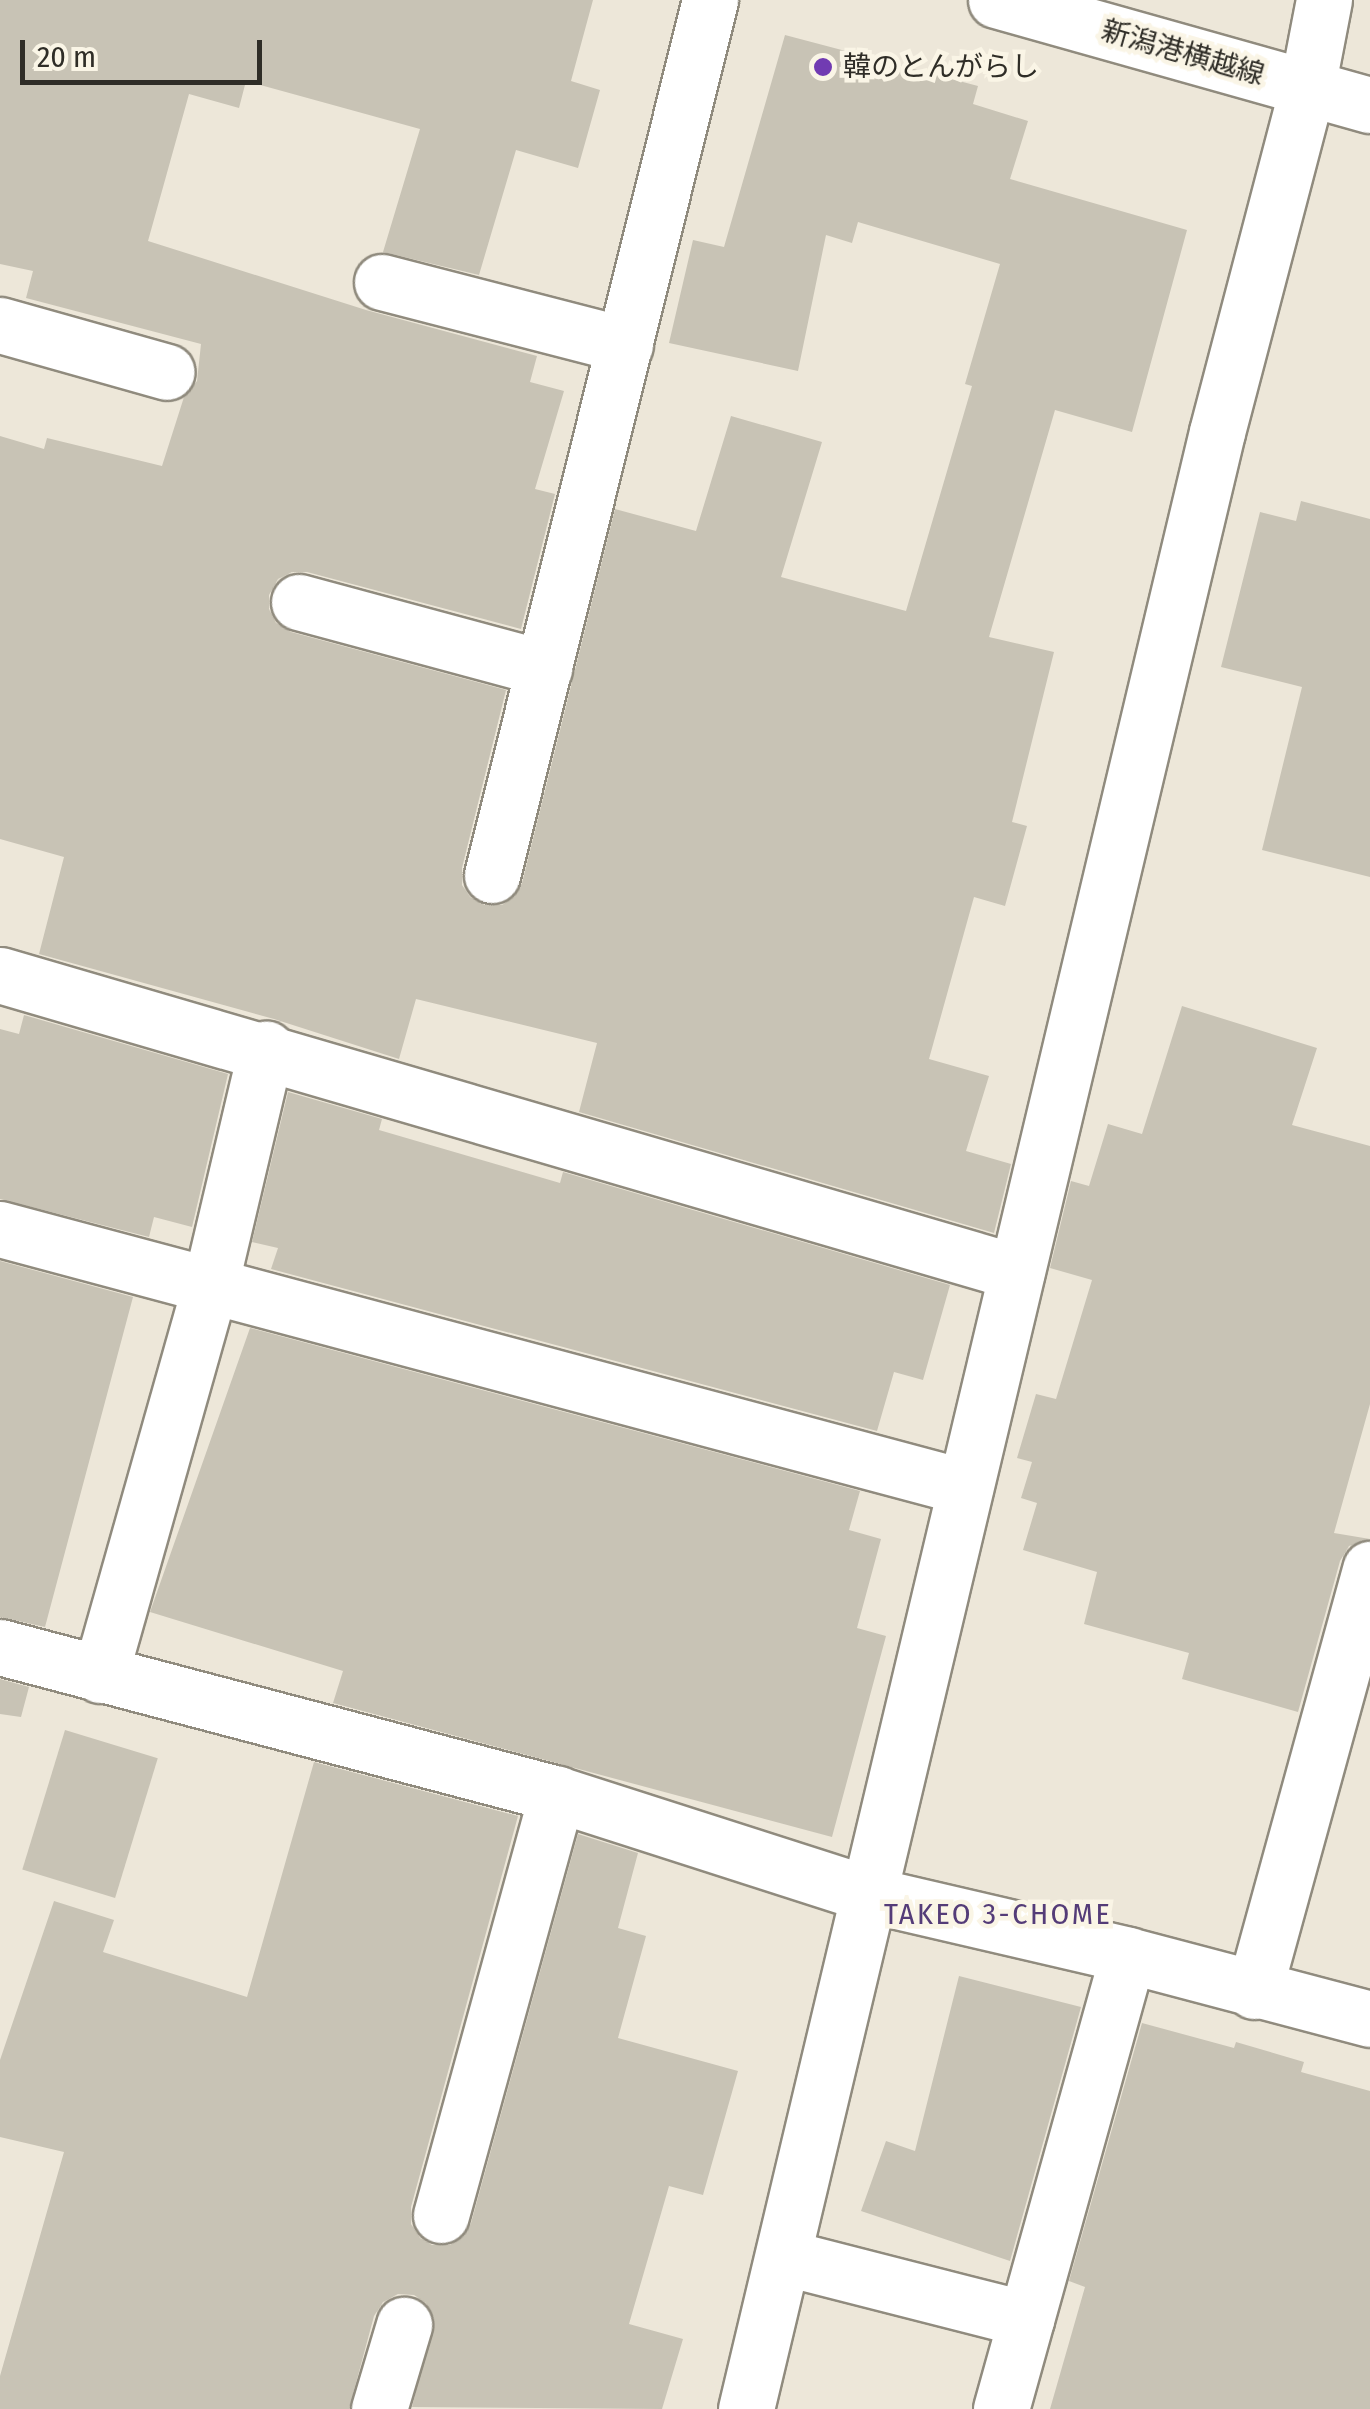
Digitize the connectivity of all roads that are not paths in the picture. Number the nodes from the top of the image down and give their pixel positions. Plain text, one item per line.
1 (710, 0) edge
2 (996, 0) edge
3 (1324, 0) edge
4 (1307, 88) junction
5 (1370, 105) edge
6 (382, 282) dead end
7 (0, 326) edge
8 (625, 344) junction
9 (167, 372) dead end
10 (299, 602) dead end
11 (544, 668) junction
12 (492, 876) dead end
13 (0, 975) edge
14 (266, 1049) junction
15 (0, 1229) edge
16 (1016, 1272) junction
17 (210, 1286) junction
18 (965, 1488) junction
19 (1370, 1570) edge
20 (0, 1647) edge
21 (100, 1675) junction
22 (558, 1794) junction
23 (871, 1895) junction
24 (1128, 1955) junction
25 (1254, 1991) junction
26 (1370, 2019) edge
27 (442, 2215) dead end
28 (783, 2257) junction
29 (1026, 2318) junction
30 (404, 2326) dead end
31 (379, 2409) edge
32 (746, 2409) edge
33 (1001, 2409) edge

1 - 8 street
2 - 4 street, 新潟港横越線
3 - 4 street
4 - 5 street, 新潟港横越線
4 - 16 street
6 - 8 street
7 - 9 street
8 - 11 street
10 - 11 street
11 - 12 street
13 - 14 street
14 - 16 street
14 - 17 street
15 - 17 street
16 - 18 street
17 - 18 street
17 - 21 street
18 - 23 street
19 - 25 street
20 - 21 street
21 - 22 street
22 - 23 street
22 - 27 street
23 - 24 street
23 - 28 street
24 - 25 street
24 - 29 street
25 - 26 street
28 - 29 street
28 - 32 street
29 - 33 street
30 - 31 street

